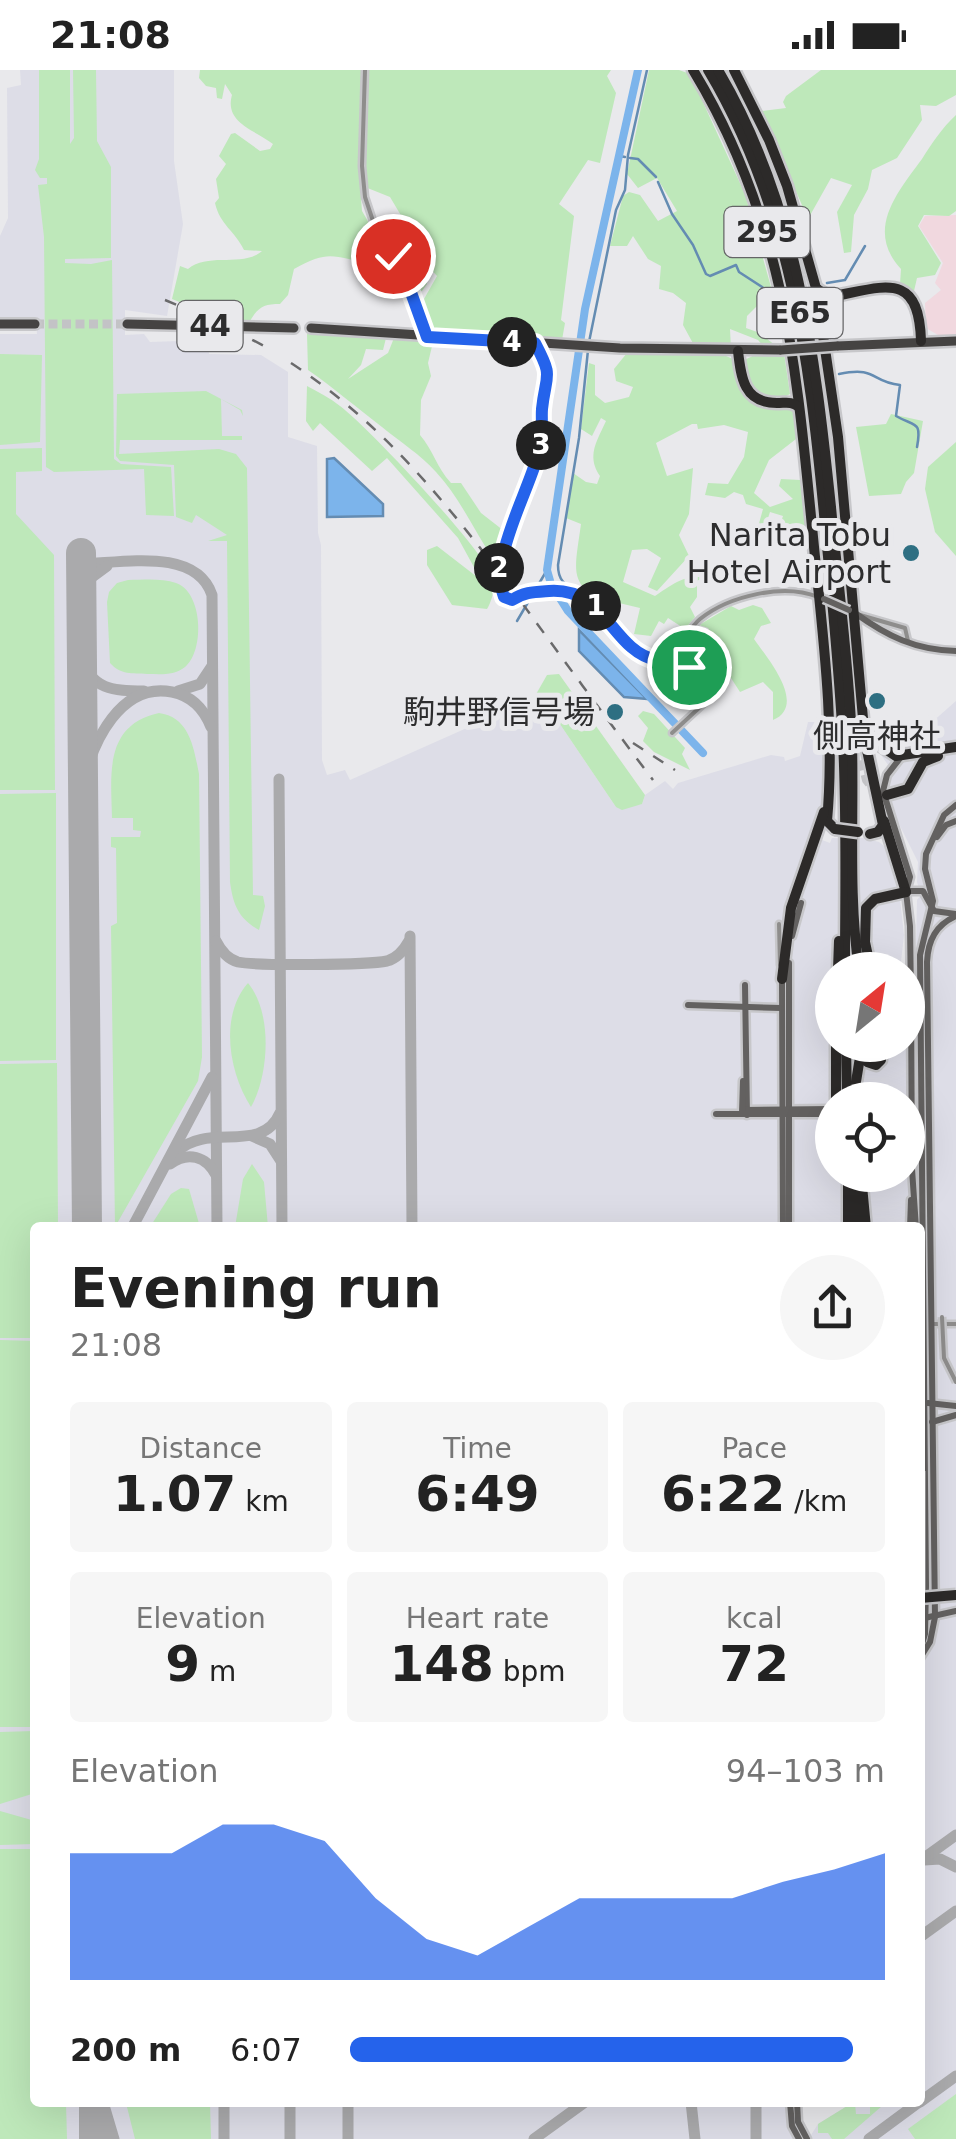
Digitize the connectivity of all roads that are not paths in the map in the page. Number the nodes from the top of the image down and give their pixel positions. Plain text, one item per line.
1 (365, 70) edge
2 (693, 70) edge
3 (708, 70) edge
4 (718, 70) edge
5 (734, 70) edge
6 (816, 288) junction
7 (829, 298) junction
8 (820, 312) junction
9 (0, 324) edge
10 (35, 324) tunnel mouth
11 (127, 324) tunnel mouth
12 (294, 328) dead end
13 (311, 328) dead end
14 (427, 337) junction
15 (956, 340) edge
16 (921, 341) junction
17 (540, 343) junction
18 (738, 351) junction
19 (796, 401) junction
20 (821, 598) junction
21 (849, 615) junction
22 (908, 644) junction
23 (678, 647) junction
24 (956, 650) edge
25 (862, 694) junction
26 (672, 733) dead end
27 (874, 738) junction
28 (956, 747) edge
29 (902, 756) junction
30 (862, 760) tunnel mouth
31 (831, 774) junction
32 (887, 795) dead end
33 (844, 806) junction
34 (879, 806) junction
35 (953, 806) edge
36 (956, 821) edge
37 (864, 833) junction
38 (930, 846) junction
39 (906, 892) junction
40 (801, 904) dead end
41 (932, 908) junction
42 (956, 915) edge
43 (778, 924) dead end
44 (839, 952) edge
45 (846, 952) edge
46 (857, 952) edge
47 (867, 952) edge
48 (782, 979) junction
49 (745, 985) dead end
50 (688, 1005) dead end
51 (744, 1007) junction
52 (784, 1008) junction
53 (923, 1082) edge
54 (925, 1082) edge
55 (716, 1112) dead end
56 (745, 1112) junction
57 (785, 1112) junction
58 (815, 1112) edge
59 (848, 1192) edge
60 (858, 1192) edge
61 (861, 1192) edge
62 (924, 1192) edge
63 (786, 1222) edge
64 (848, 1222) edge
65 (856, 1222) edge
66 (865, 1222) edge
67 (913, 1222) edge
68 (923, 1222) edge
69 (942, 1317) dead end
70 (925, 1323) edge
71 (956, 1324) edge
72 (925, 1356) edge
73 (956, 1382) edge
74 (928, 1405) junction
75 (956, 1406) edge
76 (956, 1415) edge
77 (932, 1422) junction
78 (925, 1531) edge
79 (956, 1595) edge
80 (925, 1597) edge
81 (956, 1610) edge
82 (925, 1615) edge
83 (935, 1616) junction
84 (925, 1648) edge
85 (794, 2107) edge
86 (803, 2139) edge

1 - 14 street
2 - 19 highway, 295
3 - 33 highway, E65
4 - 21 highway, E65
5 - 6 highway, 295
6 - 7 highway
6 - 8 highway, 295
7 - 8 highway
7 - 16 highway
8 - 21 highway, 295
9 - 10 main road
11 - 12 main road, 44
13 - 14 main road
14 - 17 main road
15 - 16 main road
16 - 18 main road, bridge
17 - 18 main road
17 - 23 street
18 - 19 highway
19 - 20 highway, 295
20 - 21 street, bridge
20 - 23 street
20 - 31 highway, 295
21 - 22 street
21 - 22 street
21 - 25 highway, 295
21 - 30 highway
21 - 46 highway, E65
22 - 24 street
23 - 26 street
25 - 27 highway
25 - 34 highway, 295
27 - 28 highway
27 - 29 highway
28 - 29 highway
28 - 32 highway
29 - 39 street
31 - 37 highway, 295, bridge
31 - 48 highway, 295
33 - 44 highway
33 - 45 highway, E65
34 - 37 highway, 295
34 - 39 highway, 295
35 - 38 street
36 - 38 street
37 - 39 highway
38 - 41 street
39 - 41 street
39 - 47 highway
39 - 67 street, bridge
40 - 52 street
41 - 42 street
41 - 53 street
42 - 54 street
43 - 48 street
48 - 52 street
49 - 51 street
50 - 51 street
51 - 52 street
51 - 56 street
52 - 57 street
55 - 56 street
56 - 57 street
57 - 58 street
57 - 63 street
59 - 64 highway
60 - 65 highway
61 - 66 highway
62 - 68 street
69 - 73 street, bridge
70 - 71 street
72 - 74 street
74 - 75 street
74 - 77 street
74 - 78 street
76 - 77 street
77 - 83 street
79 - 80 highway, bridge
81 - 83 street
82 - 83 street
83 - 84 street
85 - 86 street

